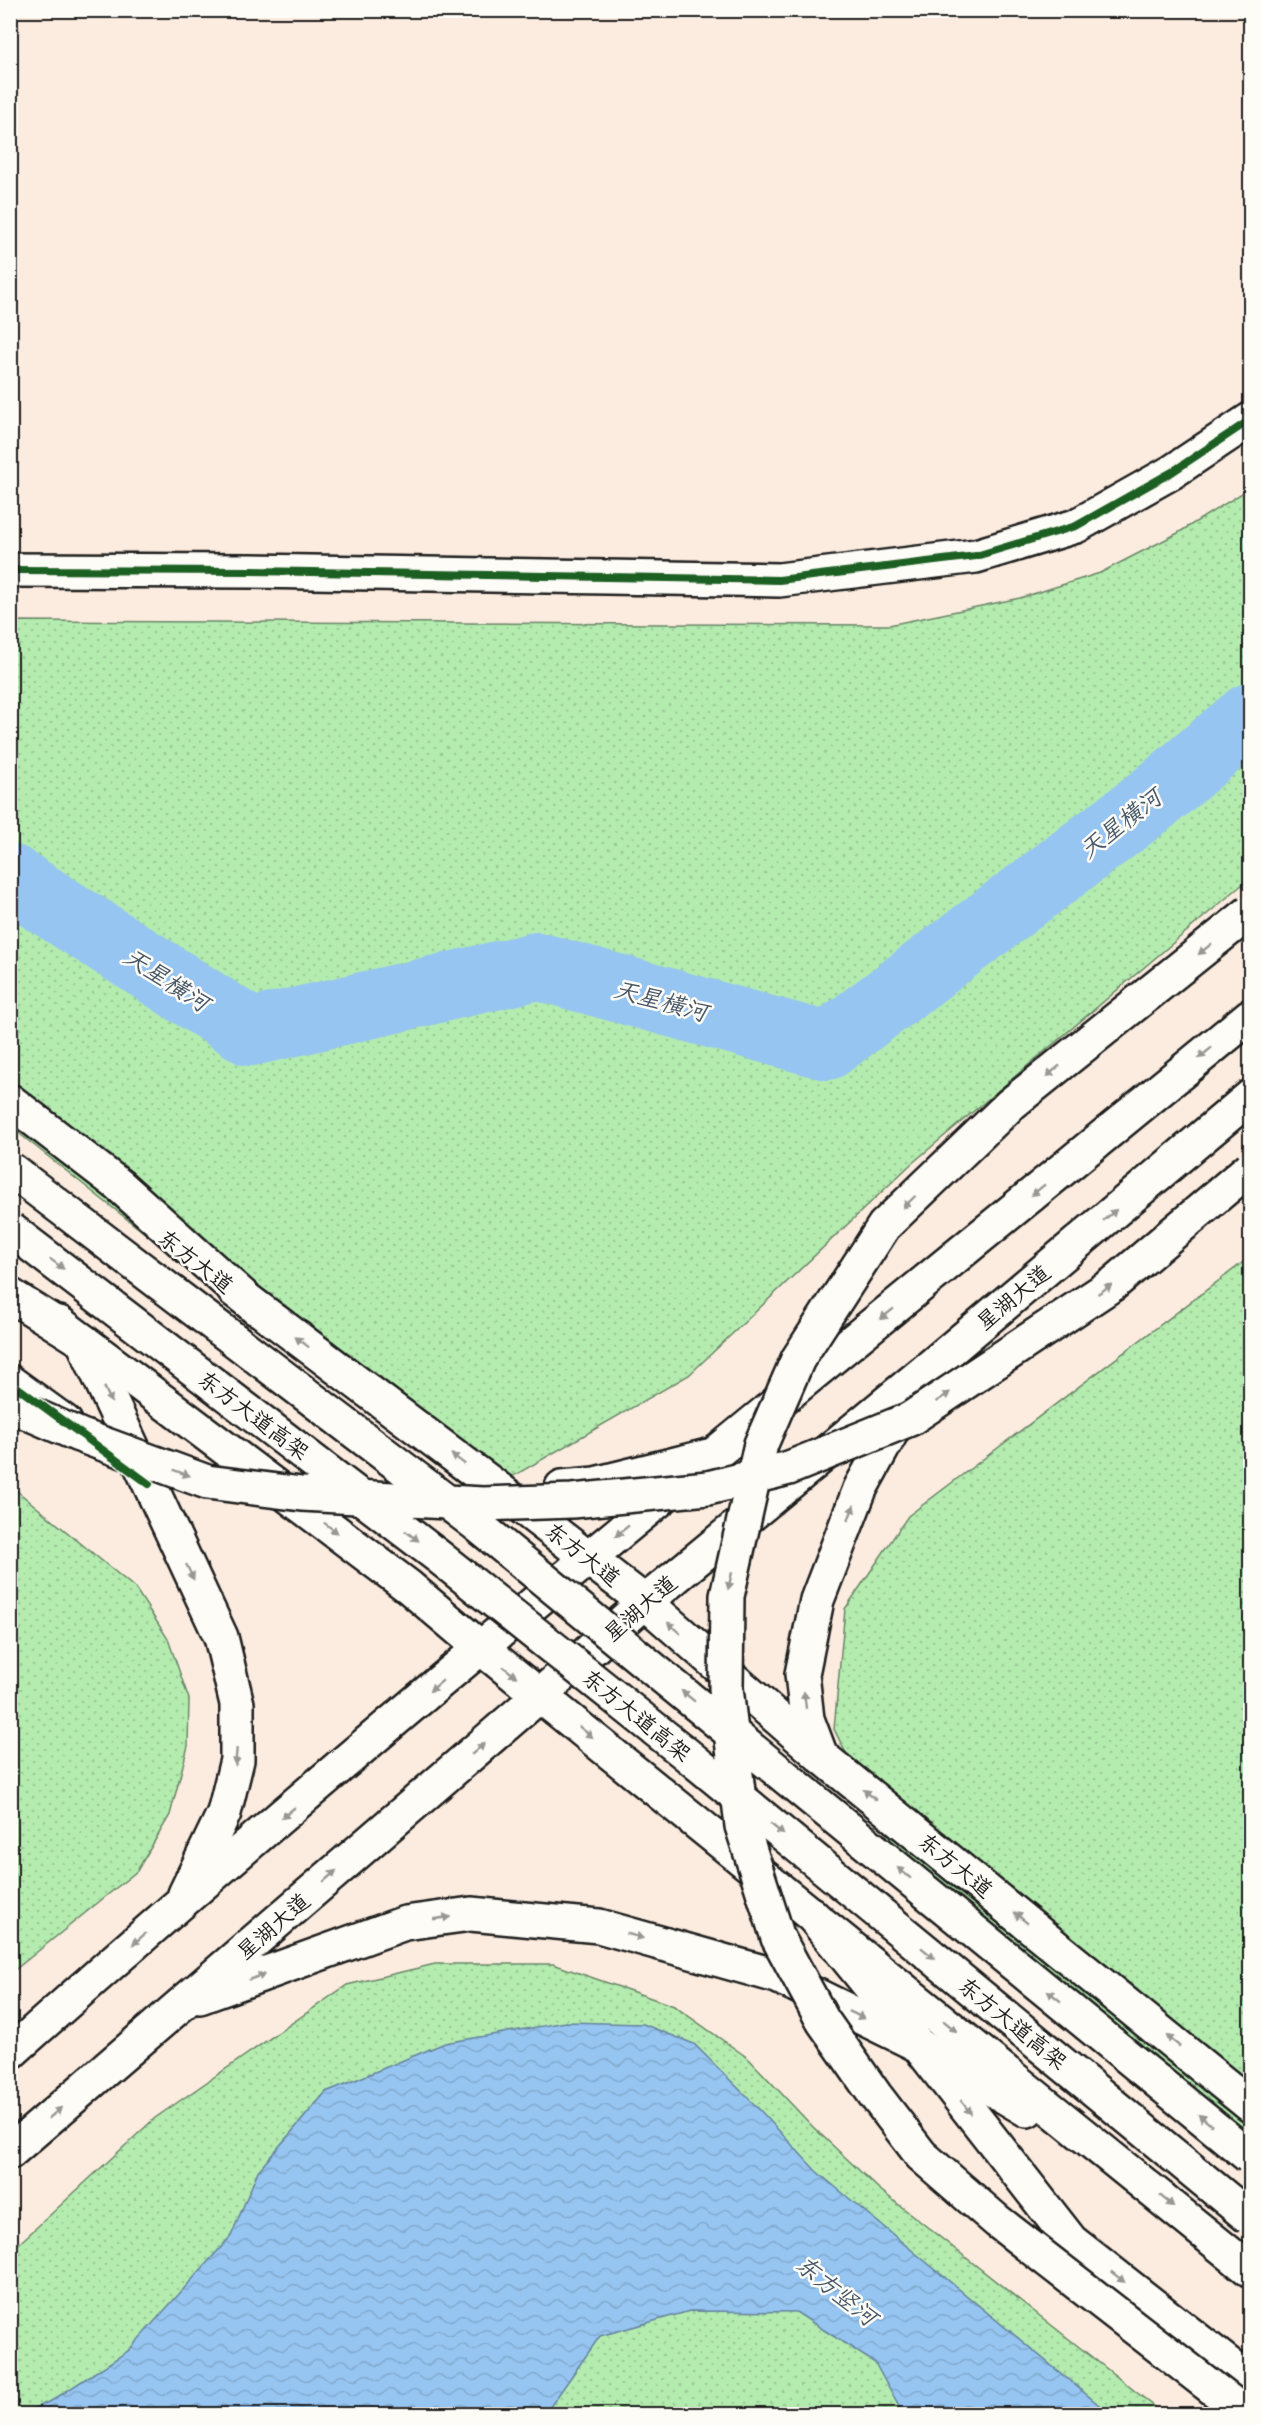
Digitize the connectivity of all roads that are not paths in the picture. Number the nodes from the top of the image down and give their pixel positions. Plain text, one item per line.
1 (1251, 420) edge
2 (10, 570) edge
3 (1251, 912) edge
4 (1251, 1016) edge
5 (1251, 1097) edge
6 (10, 1101) edge
7 (10, 1115) edge
8 (1251, 1168) edge
9 (10, 1169) edge
10 (10, 1229) edge
11 (10, 1285) edge
12 (10, 1295) edge
13 (256, 1308) junction
14 (83, 1341) junction
15 (924, 1372) junction
16 (10, 1382) edge
17 (10, 1405) edge
18 (716, 1454) junction
19 (149, 1484) junction
20 (505, 1494) junction
21 (589, 1557) junction
22 (645, 1602) junction
23 (481, 1648) junction
24 (540, 1695) junction
25 (821, 1755) junction
26 (181, 1904) junction
27 (811, 1914) junction
28 (182, 2004) junction
29 (918, 2045) junction
30 (10, 2053) edge
31 (1251, 2105) edge
32 (10, 2152) edge
33 (1251, 2157) edge
34 (1129, 2171) junction
35 (1251, 2218) edge
36 (1251, 2270) edge
37 (1251, 2381) edge
38 (1246, 2415) edge

1 - 2 main road
3 -> 38 main road, bridge
4 -> 18 main road
15 -> 5 main road, 星湖大道
6 - 13 main road
7 - 13 main road, 东方大道
17 -> 8 main road, bridge
33 -> 9 main road, 东方大道高架, bridge
10 -> 35 main road, 东方大道高架, bridge
11 - 14 main road
12 - 14 main road
20 -> 13 main road, 东方大道
14 -> 19 main road
14 -> 23 main road
15 - 22 main road, 星湖大道
25 -> 15 main road
16 - 19 main road
18 - 20 main road
18 -> 21 main road
19 -> 26 main road
20 - 21 main road, 东方大道
21 - 22 main road, 东方大道
21 - 23 main road
22 - 24 main road, 星湖大道
25 -> 22 main road, 东方大道
23 -> 24 main road
23 -> 26 main road
24 -> 27 main road
28 -> 24 main road, 星湖大道
31 -> 25 main road, 东方大道
26 -> 30 main road
27 - 29 main road
27 -> 34 main road
28 -> 29 main road
32 -> 28 main road, 星湖大道
29 - 34 main road
29 -> 37 main road
34 -> 36 main road

